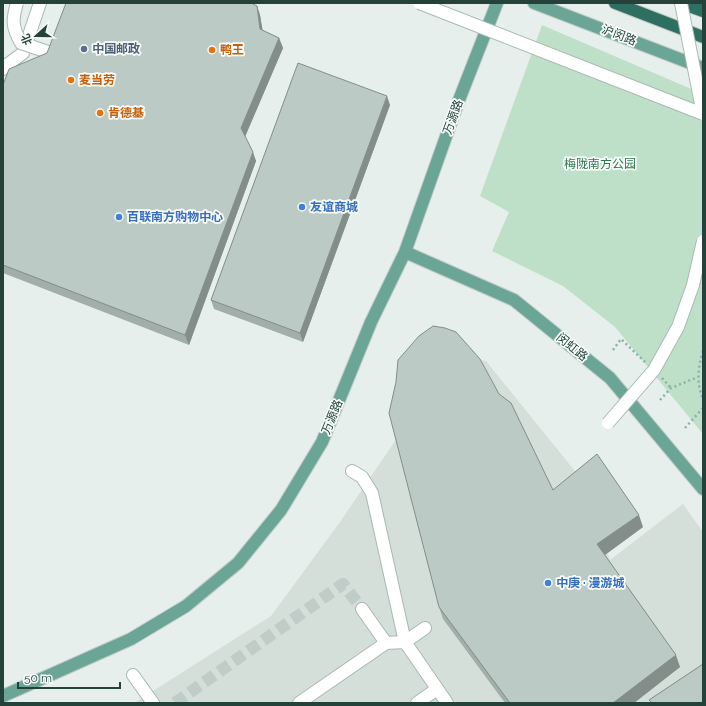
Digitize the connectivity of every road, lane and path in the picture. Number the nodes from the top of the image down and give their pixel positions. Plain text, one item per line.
1 (17, 3) edge
2 (40, 3) edge
3 (419, 3) edge
4 (497, 3) edge
5 (534, 3) edge
6 (615, 3) edge
7 (681, 3) edge
8 (703, 11) edge
9 (703, 37) edge
10 (54, 54) edge
11 (703, 68) edge
12 (3, 69) edge
13 (703, 114) edge
14 (703, 241) edge
15 (405, 252) junction
16 (613, 350) dead end
17 (703, 351) edge
18 (654, 370) junction
19 (698, 377) junction
20 (703, 399) edge
21 (660, 400) dead end
22 (703, 408) edge
23 (608, 423) dead end
24 (685, 428) dead end
25 (352, 471) dead end
26 (703, 489) edge
27 (362, 610) tunnel mouth
28 (425, 628) dead end
29 (405, 642) junction
30 (386, 643) junction
31 (133, 675) dead end
32 (437, 689) junction
33 (3, 696) edge
34 (153, 703) edge
35 (300, 703) edge
36 (417, 703) edge
37 (447, 703) edge

1 - 10 street, bridge
2 - 12 street
3 - 13 street, bridge
4 - 15 main road, 万源路
5 - 11 main road, 沪闵路
6 - 9 highway
7 - 8 highway
7 - 13 street, bridge
14 - 18 street, bridge
15 - 26 main road, 闵虹路
15 - 33 main road, 万源路
16 - 18 path
17 - 19 path
18 - 23 street, bridge
19 - 20 path
19 - 21 path
22 - 24 path
25 - 29 street
27 - 30 street
28 - 29 street
29 - 30 street
29 - 32 street
30 - 35 street
31 - 34 street
32 - 36 street
32 - 37 street

